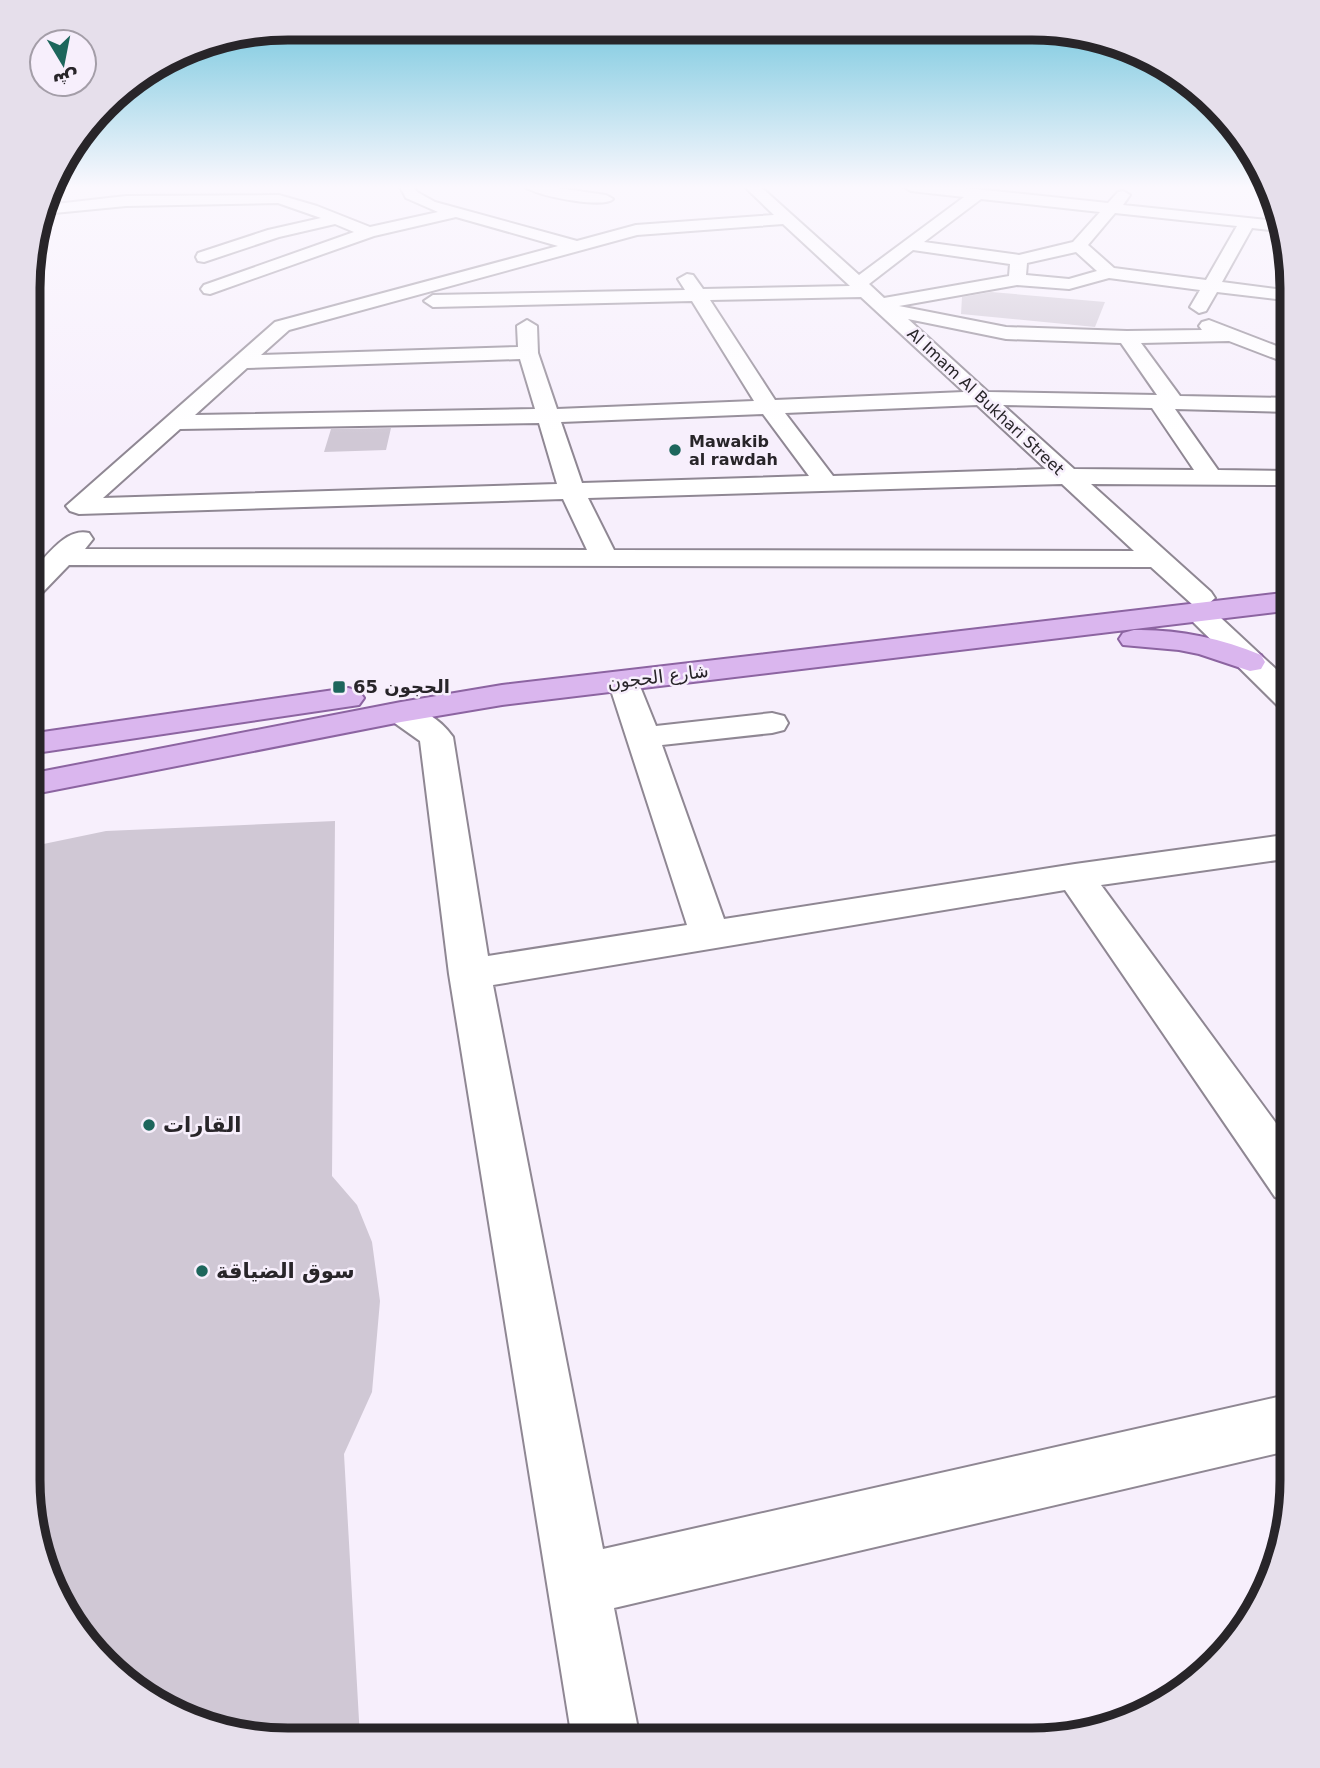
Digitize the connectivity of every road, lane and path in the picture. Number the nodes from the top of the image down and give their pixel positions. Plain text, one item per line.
1 (264, 270) edge
2 (490, 270) edge
3 (842, 270) edge
4 (892, 270) edge
5 (1018, 270) edge
6 (1105, 270) edge
7 (1220, 270) edge
8 (1109, 273) junction
9 (1017, 280) junction
10 (1211, 285) junction
11 (691, 287) junction
12 (210, 289) dead end
13 (1280, 294) edge
14 (872, 297) junction
15 (525, 299) junction
16 (371, 302) junction
17 (1187, 328) junction
18 (1126, 337) junction
19 (528, 353) junction
20 (1280, 354) edge
21 (242, 362) junction
22 (982, 398) junction
23 (1166, 402) junction
24 (1280, 405) edge
25 (769, 407) junction
26 (548, 416) junction
27 (174, 422) junction
28 (1068, 476) junction
29 (1211, 477) junction
30 (1280, 478) edge
31 (826, 483) junction
32 (572, 491) junction
33 (113, 505) junction
34 (63, 557) junction
35 (605, 558) junction
36 (1158, 559) junction
37 (40, 579) edge
38 (1280, 590) edge
39 (1280, 602) edge
40 (1208, 606) junction
41 (1049, 632) junction
42 (1250, 662) junction
43 (1280, 662) edge
44 (624, 681) junction
45 (1280, 690) edge
46 (401, 712) junction
47 (772, 723) dead end
48 (643, 737) junction
49 (40, 742) edge
50 (40, 783) edge
51 (1280, 848) edge
52 (1075, 876) junction
53 (710, 935) junction
54 (470, 974) junction
55 (1279, 1165) edge
56 (1279, 1425) edge
57 (580, 1585) junction
58 (604, 1728) edge

1 - 12 street
2 - 16 street
3 - 14 street, Al Imam Al Bukhari Street
4 - 14 street
5 - 9 street
6 - 8 street
7 - 10 street
8 - 9 street
8 - 10 street
9 - 14 street
10 - 13 street
10 - 17 street
11 - 14 street
11 - 15 street
11 - 25 street
14 - 18 street
14 - 22 street, Al Imam Al Bukhari Street
15 - 16 street
15 - 19 street
16 - 21 street
17 - 18 street
17 - 20 street
18 - 23 street
19 - 21 street
19 - 26 street
21 - 27 street
22 - 23 street
22 - 25 street
22 - 28 street, Al Imam Al Bukhari Street
23 - 24 street
23 - 29 street
25 - 26 street
25 - 31 street
26 - 27 street
26 - 32 street
27 - 33 street
28 - 29 street
28 - 31 street
28 - 36 street, Al Imam Al Bukhari Street
29 - 30 street
31 - 32 street
32 - 33 street
32 - 35 street
33 - 34 street
34 - 35 street
34 - 37 street
35 - 36 street
36 - 40 street, Al Imam Al Bukhari Street
38 - 40 main road, شارع الحجون
39 - 40 main road, شارع الحجون
40 - 41 main road, شارع الحجون
40 - 42 street
40 - 43 street
40 - 49 main road, شارع الحجون
41 - 42 main road
41 - 44 main road, شارع الحجون
42 - 45 street
44 - 46 main road, شارع الحجون
44 - 48 street
46 - 50 main road, شارع الحجون
46 - 54 street
47 - 48 street
48 - 53 street
51 - 52 street
52 - 53 street
52 - 55 street
53 - 54 street
54 - 57 street
56 - 57 street
57 - 58 street

